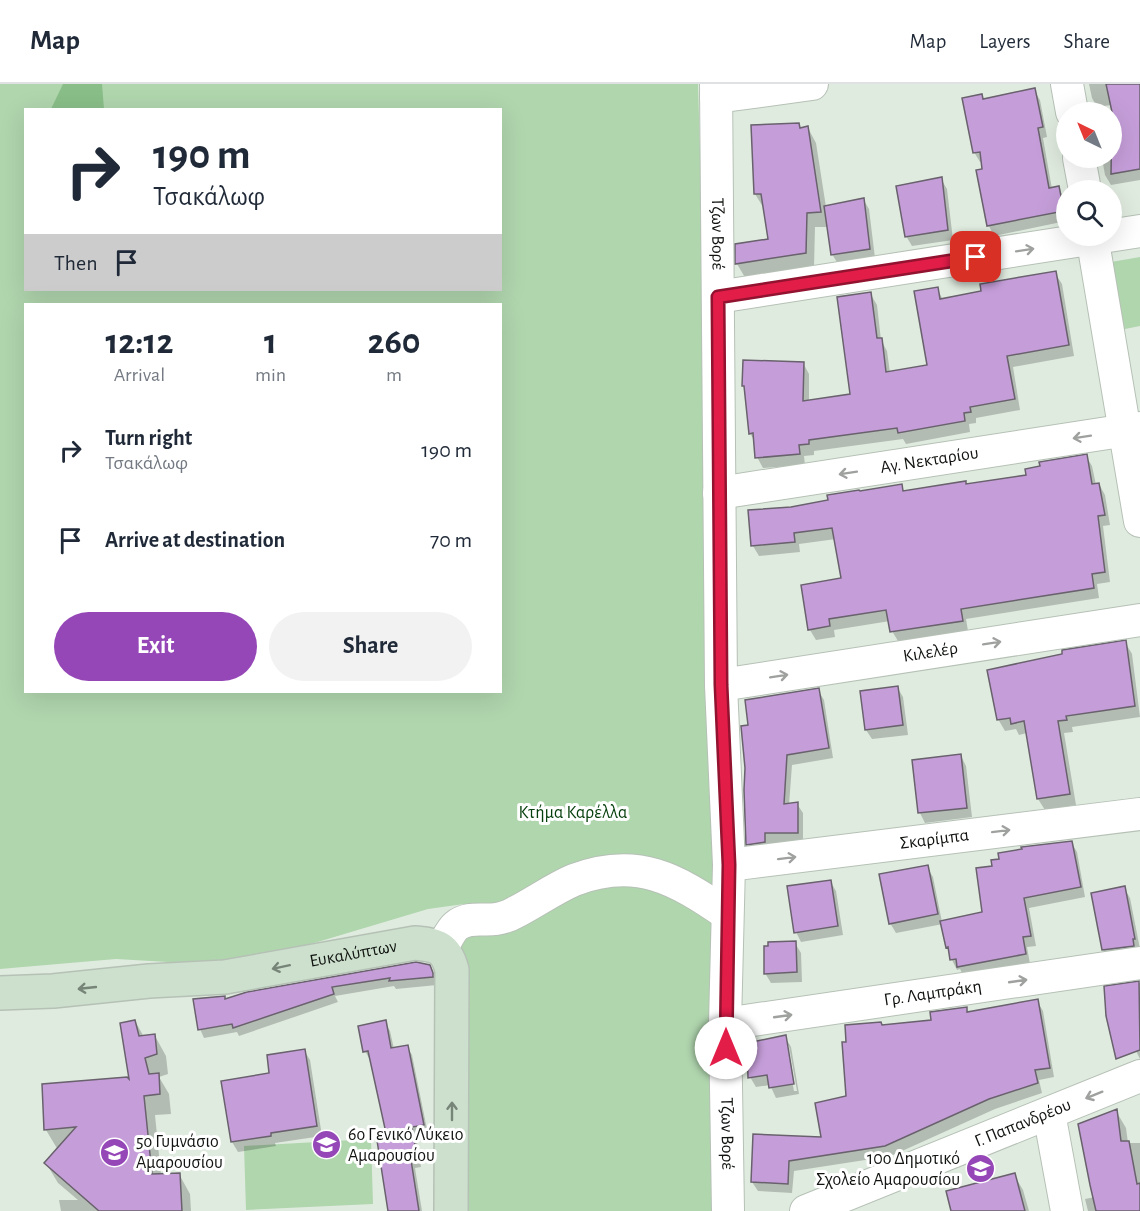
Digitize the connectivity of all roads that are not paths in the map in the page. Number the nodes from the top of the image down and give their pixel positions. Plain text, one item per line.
1 (812, 84) edge
2 (1067, 84) edge
3 (716, 91) edge
4 (1070, 102) edge
5 (1140, 231) edge
6 (1122, 233) edge
7 (1056, 243) edge
8 (1095, 246) edge
9 (718, 297) junction
10 (1132, 429) edge
11 (719, 493) junction
12 (1140, 521) edge
13 (1140, 620) edge
14 (721, 685) junction
15 (1140, 814) edge
16 (729, 865) junction
17 (727, 914) junction
18 (441, 949) junction
19 (1140, 963) edge
20 (0, 993) edge
21 (725, 1024) junction
22 (1140, 1077) edge
23 (1049, 1113) junction
24 (451, 1211) edge
25 (728, 1211) edge
26 (806, 1211) edge
27 (1067, 1211) edge

1 - 3 street
2 - 4 street
3 - 9 street, Τζων Βορέ
5 - 6 street
9 -> 7 street
8 - 10 street
9 - 11 street, Τζων Βορέ
10 -> 11 street, Αγ. Νεκταρίου
10 - 12 street
11 - 14 street, Τζων Βορέ
14 -> 13 street, Κιλελέρ
14 - 16 street, Τζων Βορέ
16 -> 15 street, Σκαρίμπα
16 - 17 street, Τζων Βορέ
17 - 18 street
17 - 21 street, Τζων Βορέ
18 -> 20 street, Ευκαλύπτων
24 -> 18 street
21 -> 19 street, Γρ. Λαμπράκη
21 - 25 street, Τζων Βορέ
22 -> 23 street, Γ. Παπανδρέου
23 - 26 street, Γ. Παπανδρέου
23 - 27 street

